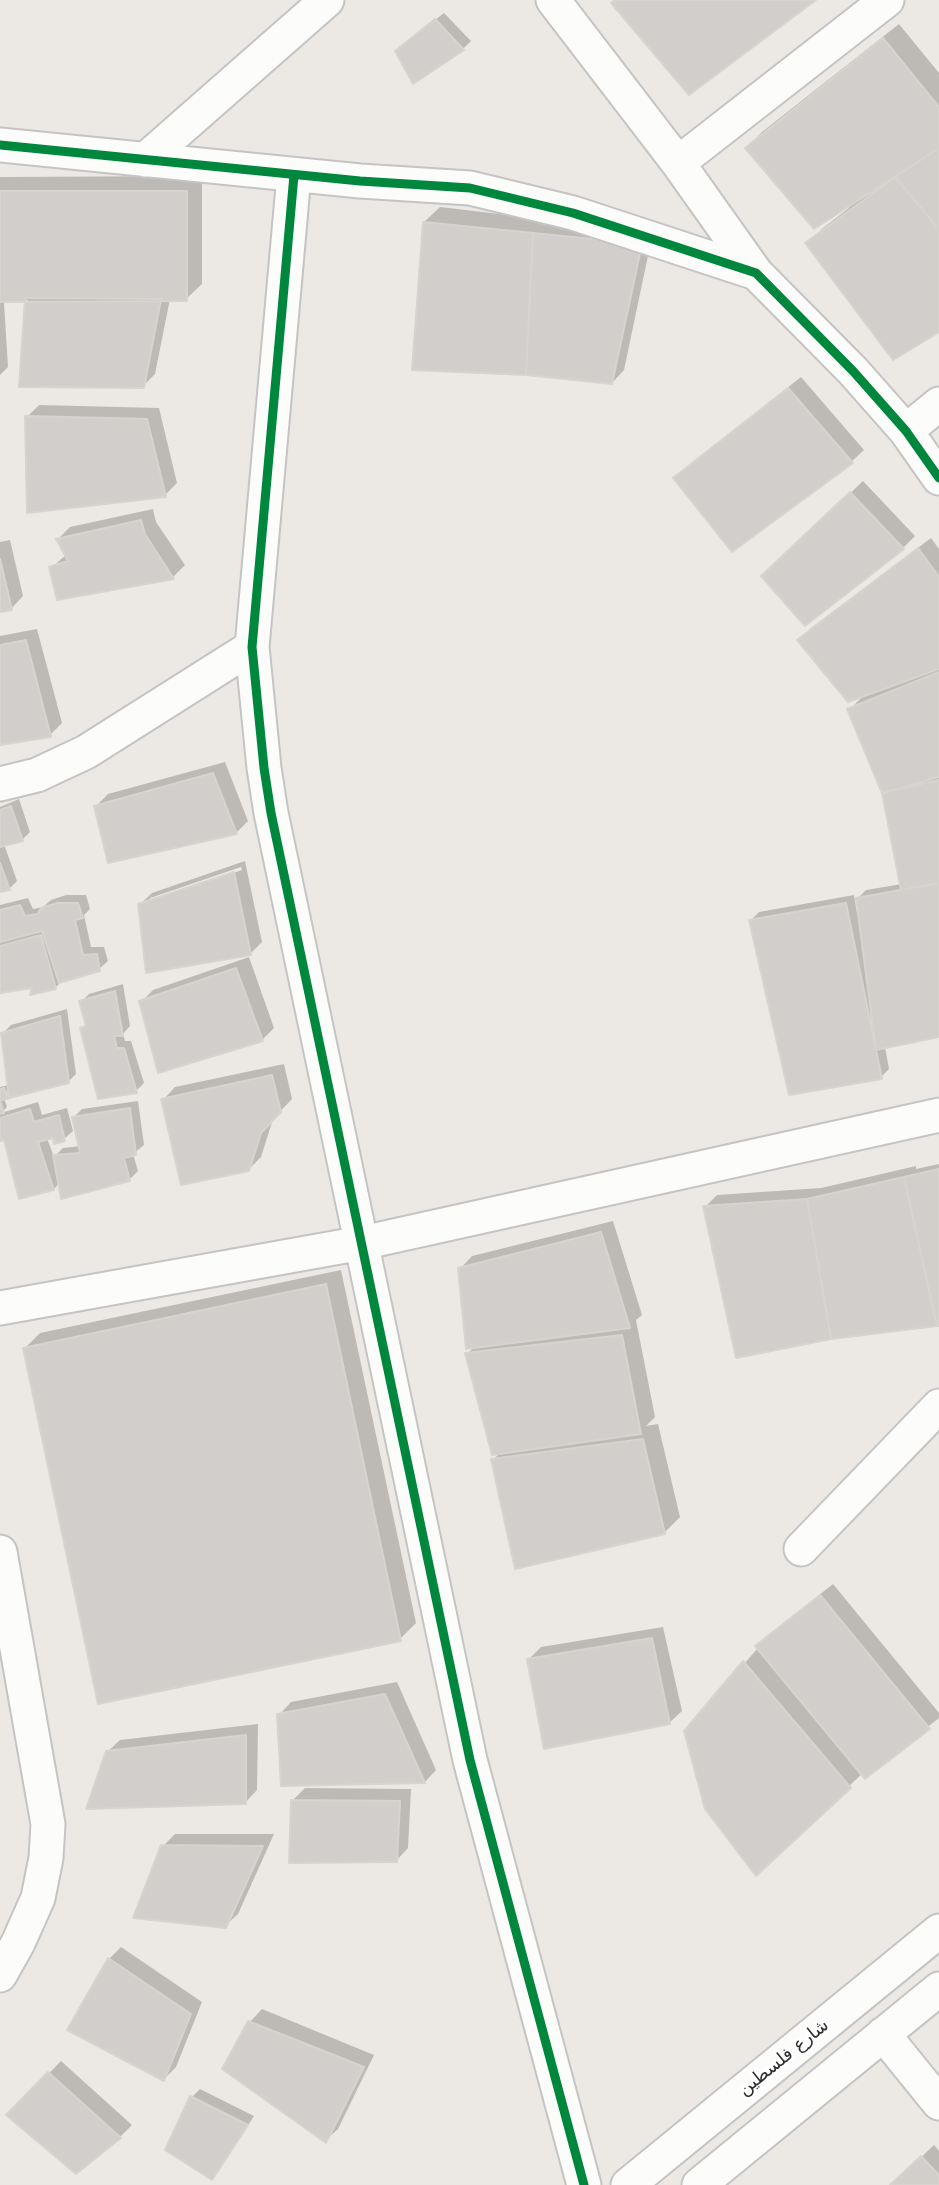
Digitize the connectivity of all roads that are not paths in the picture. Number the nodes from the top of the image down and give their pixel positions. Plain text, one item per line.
1 (327, 0) edge
2 (553, 0) edge
3 (887, 0) edge
4 (0, 145) edge
5 (145, 160) junction
6 (678, 163) junction
7 (294, 175) junction
8 (757, 273) junction
9 (939, 404) edge
10 (906, 431) junction
11 (939, 478) edge
12 (252, 647) junction
13 (0, 784) edge
14 (939, 1115) edge
15 (362, 1244) junction
16 (0, 1308) edge
17 (939, 1406) edge
18 (801, 1549) dead end
19 (0, 1552) edge
20 (13, 1702) edge
21 (939, 1931) edge
22 (0, 1975) edge
23 (939, 1989) edge
24 (883, 2034) junction
25 (939, 2103) edge
26 (584, 2185) edge
27 (628, 2185) edge
28 (699, 2185) edge

1 - 5 street
2 - 6 street
3 - 6 street
4 - 5 street
5 - 7 street
6 - 8 street
7 - 8 street
7 - 12 street
8 - 10 street
9 - 10 street
10 - 11 street
12 - 13 street
12 - 15 street
14 - 15 street
15 - 16 street
15 - 26 street
17 - 18 street
19 - 20 street
20 - 22 street
21 - 27 street, شارع فلسطين
23 - 24 street
24 - 25 street
24 - 28 street

